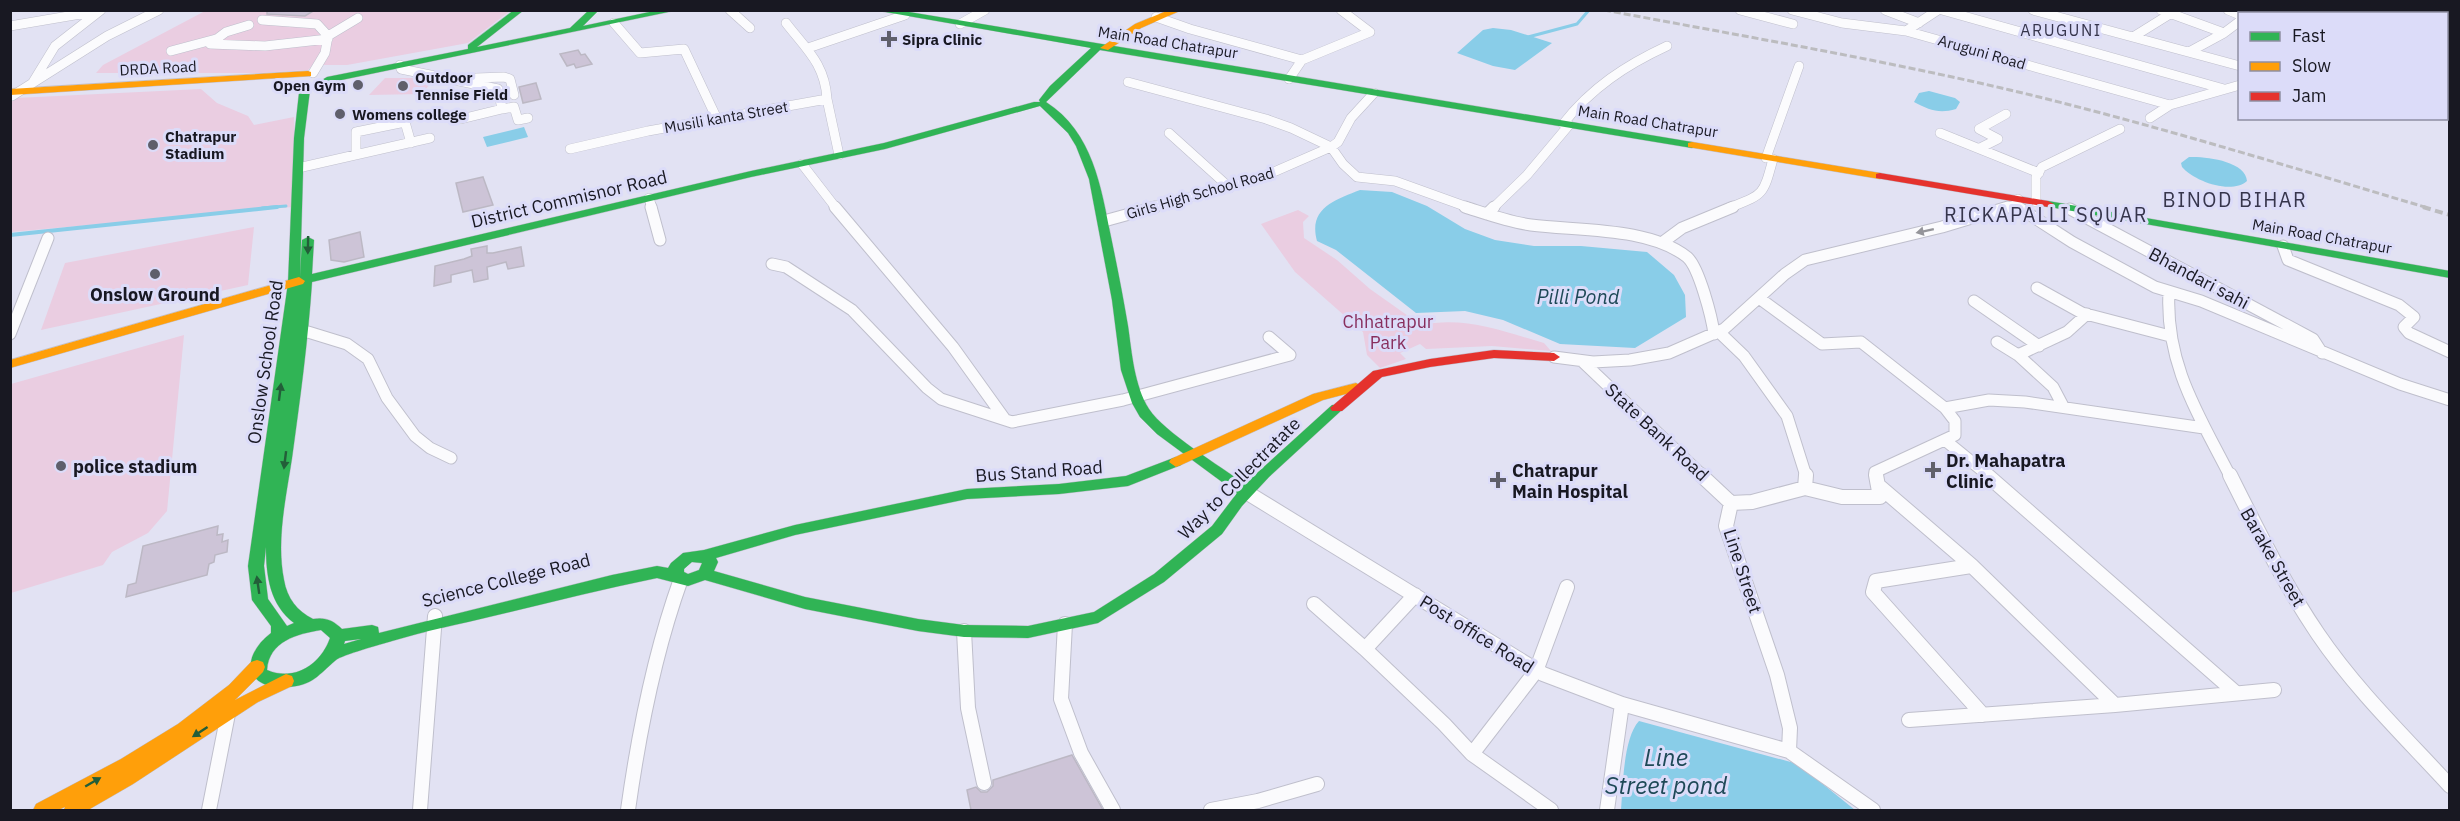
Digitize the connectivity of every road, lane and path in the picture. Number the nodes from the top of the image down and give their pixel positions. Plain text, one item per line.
1 (101, 10) edge
2 (159, 10) edge
3 (515, 10) edge
4 (520, 10) edge
5 (595, 10) edge
6 (662, 10) edge
7 (674, 10) edge
8 (730, 10) edge
9 (878, 10) edge
10 (985, 10) edge
11 (1178, 10) edge
12 (1341, 10) edge
13 (1740, 10) edge
14 (1792, 10) edge
15 (1886, 10) edge
16 (1938, 10) edge
17 (1942, 10) edge
18 (2033, 10) edge
19 (2161, 10) edge
20 (2170, 14) junction
21 (905, 15) junction
22 (1156, 17) junction
23 (358, 18) dead end
24 (262, 20) dead end
25 (786, 22) dead end
26 (2238, 22) edge
27 (614, 23) junction
28 (1919, 23) junction
29 (960, 24) junction
30 (1793, 24) dead end
31 (249, 25) dead end
32 (10, 26) edge
33 (750, 28) dead end
34 (573, 29) junction
35 (1906, 31) junction
36 (2224, 33) junction
37 (328, 37) junction
38 (2133, 37) junction
39 (216, 39) junction
40 (1667, 46) dead end
41 (475, 47) junction
42 (808, 48) junction
43 (1102, 48) junction
44 (171, 51) dead end
45 (2189, 52) junction
46 (1302, 60) junction
47 (400, 65) junction
48 (2238, 65) edge
49 (1799, 66) dead end
50 (314, 78) junction
51 (460, 79) junction
52 (1289, 79) junction
53 (1128, 82) dead end
54 (33, 84) junction
55 (2238, 86) edge
56 (2224, 89) junction
57 (1374, 93) junction
58 (13, 94) edge
59 (514, 95) dead end
60 (827, 99) junction
61 (1041, 103) junction
62 (2170, 105) junction
63 (502, 110) junction
64 (2006, 114) dead end
65 (528, 118) dead end
66 (717, 118) junction
67 (2150, 118) dead end
68 (461, 119) dead end
69 (1566, 124) junction
70 (2120, 129) dead end
71 (1169, 133) dead end
72 (1940, 133) dead end
73 (430, 138) dead end
74 (411, 143) junction
75 (1331, 147) junction
76 (1980, 148) junction
77 (570, 149) dead end
78 (839, 155) junction
79 (356, 156) junction
80 (1769, 158) junction
81 (802, 164) junction
82 (303, 167) junction
83 (2039, 173) junction
84 (1230, 188) junction
85 (649, 198) junction
86 (2017, 202) junction
87 (2036, 202) junction
88 (2070, 209) junction
89 (1487, 214) junction
90 (1104, 221) junction
91 (48, 238) dead end
92 (660, 240) dead end
93 (1663, 242) junction
94 (2283, 246) junction
95 (772, 264) dead end
96 (2450, 276) edge
97 (300, 281) junction
98 (2037, 288) dead end
99 (2169, 292) junction
100 (1758, 298) junction
101 (1974, 301) dead end
102 (2087, 314) junction
103 (1719, 332) junction
104 (10, 334) edge
105 (294, 334) junction
106 (2170, 336) junction
107 (1269, 337) dead end
108 (1996, 342) dead end
109 (2039, 346) junction
110 (2322, 352) junction
111 (2450, 352) edge
112 (2018, 355) junction
113 (1554, 357) joint
114 (1582, 361) junction
115 (10, 364) edge
116 (1364, 385) junction
117 (1136, 396) junction
118 (2450, 400) edge
119 (2063, 406) junction
120 (1945, 408) junction
121 (1004, 418) junction
122 (2204, 428) junction
123 (1946, 441) junction
124 (1194, 454) junction
125 (451, 458) dead end
126 (1879, 486) junction
127 (1805, 488) junction
128 (1246, 492) junction
129 (1731, 503) junction
130 (704, 556) junction
131 (682, 560) junction
132 (1971, 566) junction
133 (705, 574) junction
134 (678, 577) junction
135 (1567, 587) dead end
136 (1415, 595) junction
137 (1314, 604) dead end
138 (435, 620) junction
139 (1065, 624) junction
140 (310, 625) junction
141 (964, 631) junction
142 (339, 636) junction
143 (279, 637) junction
144 (1365, 650) junction
145 (334, 654) junction
146 (257, 666) junction
147 (1536, 671) junction
148 (286, 681) junction
149 (2274, 690) dead end
150 (2236, 693) junction
151 (1622, 704) junction
152 (2115, 705) junction
153 (228, 714) junction
154 (1983, 715) junction
155 (1908, 720) dead end
156 (1789, 751) junction
157 (1472, 754) junction
158 (984, 783) dead end
159 (1317, 784) dead end
160 (2450, 786) edge
161 (42, 810) edge
162 (73, 810) edge
163 (209, 810) edge
164 (420, 810) edge
165 (628, 810) edge
166 (1113, 810) edge
167 (1211, 810) edge
168 (1551, 810) edge
169 (1607, 810) edge
170 (1872, 810) edge

1 - 32 street
1 - 54 street
2 - 54 street
3 - 41 main road
4 - 41 main road
5 - 34 main road
6 - 34 main road
7 - 27 main road
8 - 33 street
9 - 21 main road, Main Road Chatrapur
10 - 29 street
11 - 22 main road
12 - 46 street
13 - 30 street
14 - 35 street, Aruguni Road
15 - 28 street
16 - 28 street
17 - 56 street
18 - 38 street
19 - 20 street
20 - 36 street
20 - 38 street
21 - 29 main road, Main Road Chatrapur
21 - 42 street
22 - 43 main road
22 - 46 street
23 - 37 street
24 - 37 street
25 - 42 street
26 - 36 street
27 - 34 main road
27 - 66 street
28 - 35 street
29 - 43 main road, Main Road Chatrapur
31 - 39 street
34 - 41 main road
35 - 62 street, Aruguni Road
36 - 45 street
37 - 39 street
37 - 50 street
38 - 45 street
39 - 44 street
40 - 69 street
41 - 47 main road, DRDA Road
41 - 50 main road
42 - 60 street
43 - 52 main road, Main Road Chatrapur
43 - 61 main road
45 - 48 street
46 - 52 street
47 - 50 main road, DRDA Road
47 - 51 street
49 - 80 street
50 - 58 main road, DRDA Road
50 - 82 main road, Onslow School Road
51 - 59 street
51 - 63 street
52 - 57 main road, Main Road Chatrapur
53 - 75 street
54 - 58 street
55 - 56 street
56 - 62 street
57 - 69 main road, Main Road Chatrapur
57 - 75 street
60 - 66 street, Musili kanta Street
60 - 78 street
61 - 78 main road, District Commisnor Road
61 - 90 main road, Post office Road
62 - 67 street
63 - 65 street
63 - 68 street
64 - 76 street
66 - 77 street, Musili kanta Street
69 - 80 main road, Main Road Chatrapur
69 - 89 street
70 - 83 street
71 - 84 street
72 - 76 street
73 - 74 street
74 - 79 street
74 - 79 street
75 - 84 street, Girls High School Road
75 - 89 street
76 - 83 street
78 - 81 main road, District Commisnor Road
79 - 82 street
80 - 86 main road, Main Road Chatrapur
80 - 93 street
81 - 85 main road, District Commisnor Road
81 - 121 street
82 - 97 main road, Onslow School Road
83 - 87 street
84 - 90 street, Girls High School Road
85 - 92 street
85 - 97 main road, District Commisnor Road
86 - 87 main road, Main Road Chatrapur
86 - 99 street
86 -> 100 street, State Bank Road
87 - 88 main road, Main Road Chatrapur
88 - 94 main road, Main Road Chatrapur
88 - 110 street, Bhandari sahi
89 - 93 street
90 - 117 main road, Post office Road
91 - 104 street
93 - 103 street
94 - 96 main road, Main Road Chatrapur
94 - 111 street
95 - 121 street
97 - 105 main road, Onslow School Road
97 - 115 main road, District Commisnor Road
98 - 102 street
99 - 106 street, Barake Street
99 - 110 street
100 - 103 street, State Bank Road
100 - 120 street
101 - 109 street
102 - 106 street
102 - 109 street
103 - 114 street, State Bank Road
103 - 127 street
105 - 125 street
105 -> 140 main road, Onslow School Road
143 -> 105 main road, Onslow School Road
106 - 122 street, Barake Street
107 - 117 street
108 - 112 street
109 - 112 street
110 - 118 street
112 - 119 street
113 - 114 street, State Bank Road
113 - 116 main road, Way to Collectratate
114 - 129 street, State Bank Road
116 - 124 main road, Bus Stand Road
116 - 128 main road, Way to Collectratate
117 - 121 street
117 - 124 main road, Post office Road
119 - 120 street
119 - 122 street
120 - 123 street
122 - 160 street, Barake Street
123 - 126 street
123 - 150 street
124 - 128 main road, Post office Road
124 - 130 main road, Bus Stand Road
126 - 127 street
126 - 132 street
127 - 129 street, Line Street
128 - 136 street, Post office Road
128 - 139 main road, Way to Collectratate
129 - 156 street, Line Street
130 - 131 main road
130 - 133 main road
131 - 134 main road
131 - 138 main road, Science College Road
132 - 152 street
132 - 154 street
133 - 134 main road
133 - 141 main road, Way to Collectratate
134 - 138 main road, Science College Road
134 - 165 street
135 - 147 street
136 - 144 street
136 - 147 street, Post office Road
137 - 144 street
138 - 142 main road, Science College Road
138 - 145 main road, Science College Road
138 - 164 street
139 - 141 main road, Way to Collectratate
139 - 166 street
140 - 142 main road
140 - 143 main road
141 - 158 street
142 - 145 main road
143 - 146 main road
144 - 157 street
145 - 148 main road, Science College Road
146 - 148 main road
161 -> 146 main road
147 - 151 street, Post office Road
147 - 157 street
148 - 153 main road
149 - 150 street
150 - 152 street
151 - 156 street, Post office Road
151 - 169 street
152 - 154 street
153 -> 162 main road
153 - 163 street
154 - 155 street
156 - 170 street, Post office Road
157 - 168 street
159 - 167 street

